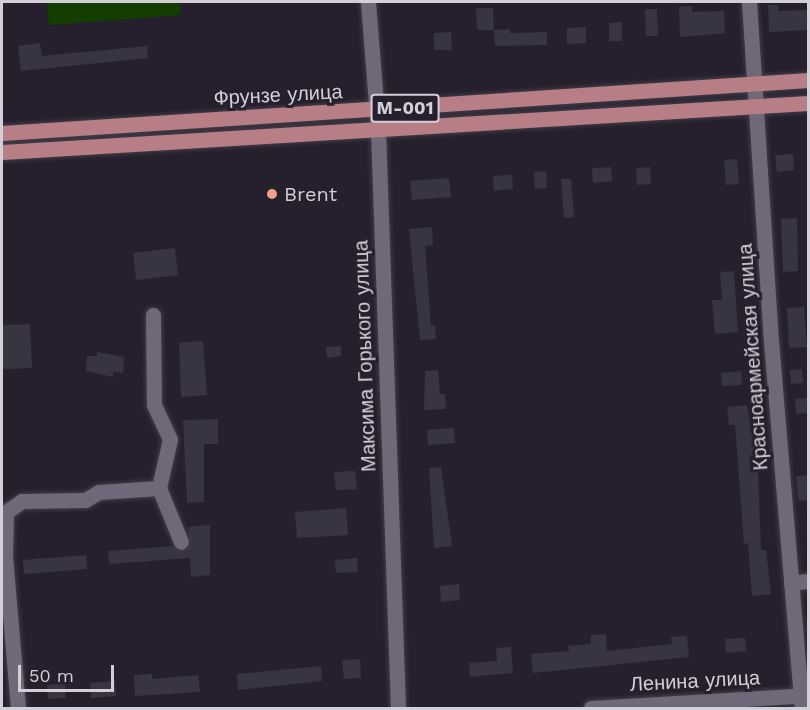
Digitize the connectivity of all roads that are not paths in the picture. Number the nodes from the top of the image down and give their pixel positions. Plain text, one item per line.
1 (368, 2) edge
2 (749, 2) edge
3 (808, 81) edge
4 (755, 84) junction
5 (808, 103) edge
6 (757, 106) junction
7 (377, 110) junction
8 (378, 130) junction
9 (2, 133) edge
10 (2, 152) edge
11 (153, 315) dead end
12 (159, 488) junction
13 (181, 542) dead end
14 (3, 557) edge
15 (808, 581) edge
16 (791, 583) junction
17 (803, 700) edge
18 (18, 708) edge
19 (398, 708) edge
20 (591, 708) edge

1 - 7 street, Максима Горького улица
2 - 4 street, Красноармейская улица
3 - 4 main road, Фрунзе улица / M-001
4 - 6 street, Красноармейская улица
4 - 7 main road, Фрунзе улица / M-001
5 - 6 main road, Фрунзе улица / M-001
6 - 8 main road, Фрунзе улица / M-001
6 - 16 street, Красноармейская улица
7 - 8 street, Максима Горького улица
7 - 9 main road, Фрунзе улица / M-001
8 - 10 main road, Фрунзе улица / M-001
8 - 19 street, Максима Горького улица
11 - 12 street
12 - 13 street
12 - 14 street
14 - 18 street
15 - 16 street
16 - 17 street, Красноармейская улица
17 - 20 street, Ленина улица

